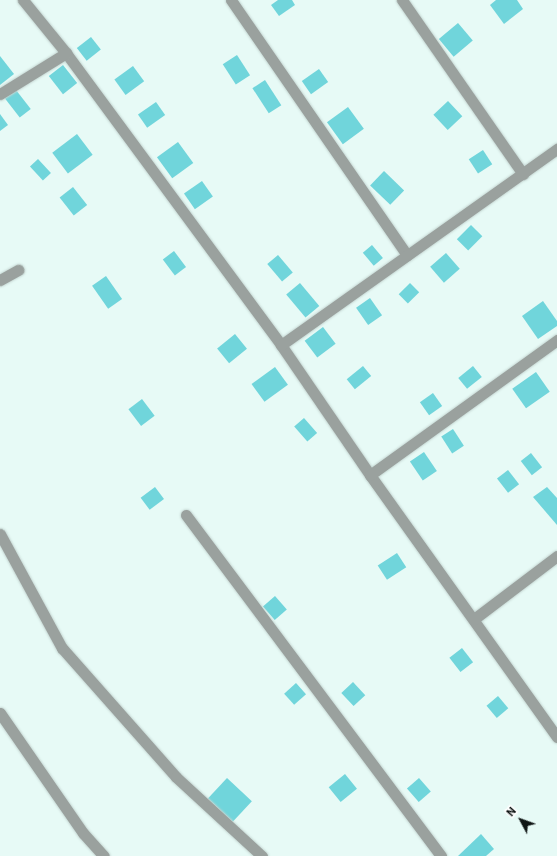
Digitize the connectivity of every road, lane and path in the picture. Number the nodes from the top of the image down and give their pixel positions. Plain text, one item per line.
1 (23, 0) edge
2 (231, 0) edge
3 (402, 0) edge
4 (66, 53) junction
5 (0, 94) edge
6 (557, 149) edge
7 (523, 174) junction
8 (407, 255) junction
9 (18, 270) dead end
10 (0, 280) edge
11 (557, 340) edge
12 (281, 345) junction
13 (370, 475) junction
14 (186, 515) dead end
15 (0, 534) edge
16 (557, 556) edge
17 (474, 619) junction
18 (0, 713) edge
19 (557, 737) edge
20 (104, 856) edge
21 (262, 856) edge
22 (441, 856) edge

1 - 4 street
2 - 8 street
3 - 7 street
4 - 5 street
4 - 12 street
6 - 7 street
7 - 8 street
8 - 12 street
9 - 10 street
11 - 13 street
12 - 13 street
13 - 17 street
14 - 22 street
15 - 21 street
16 - 17 street
17 - 19 street
18 - 20 street

